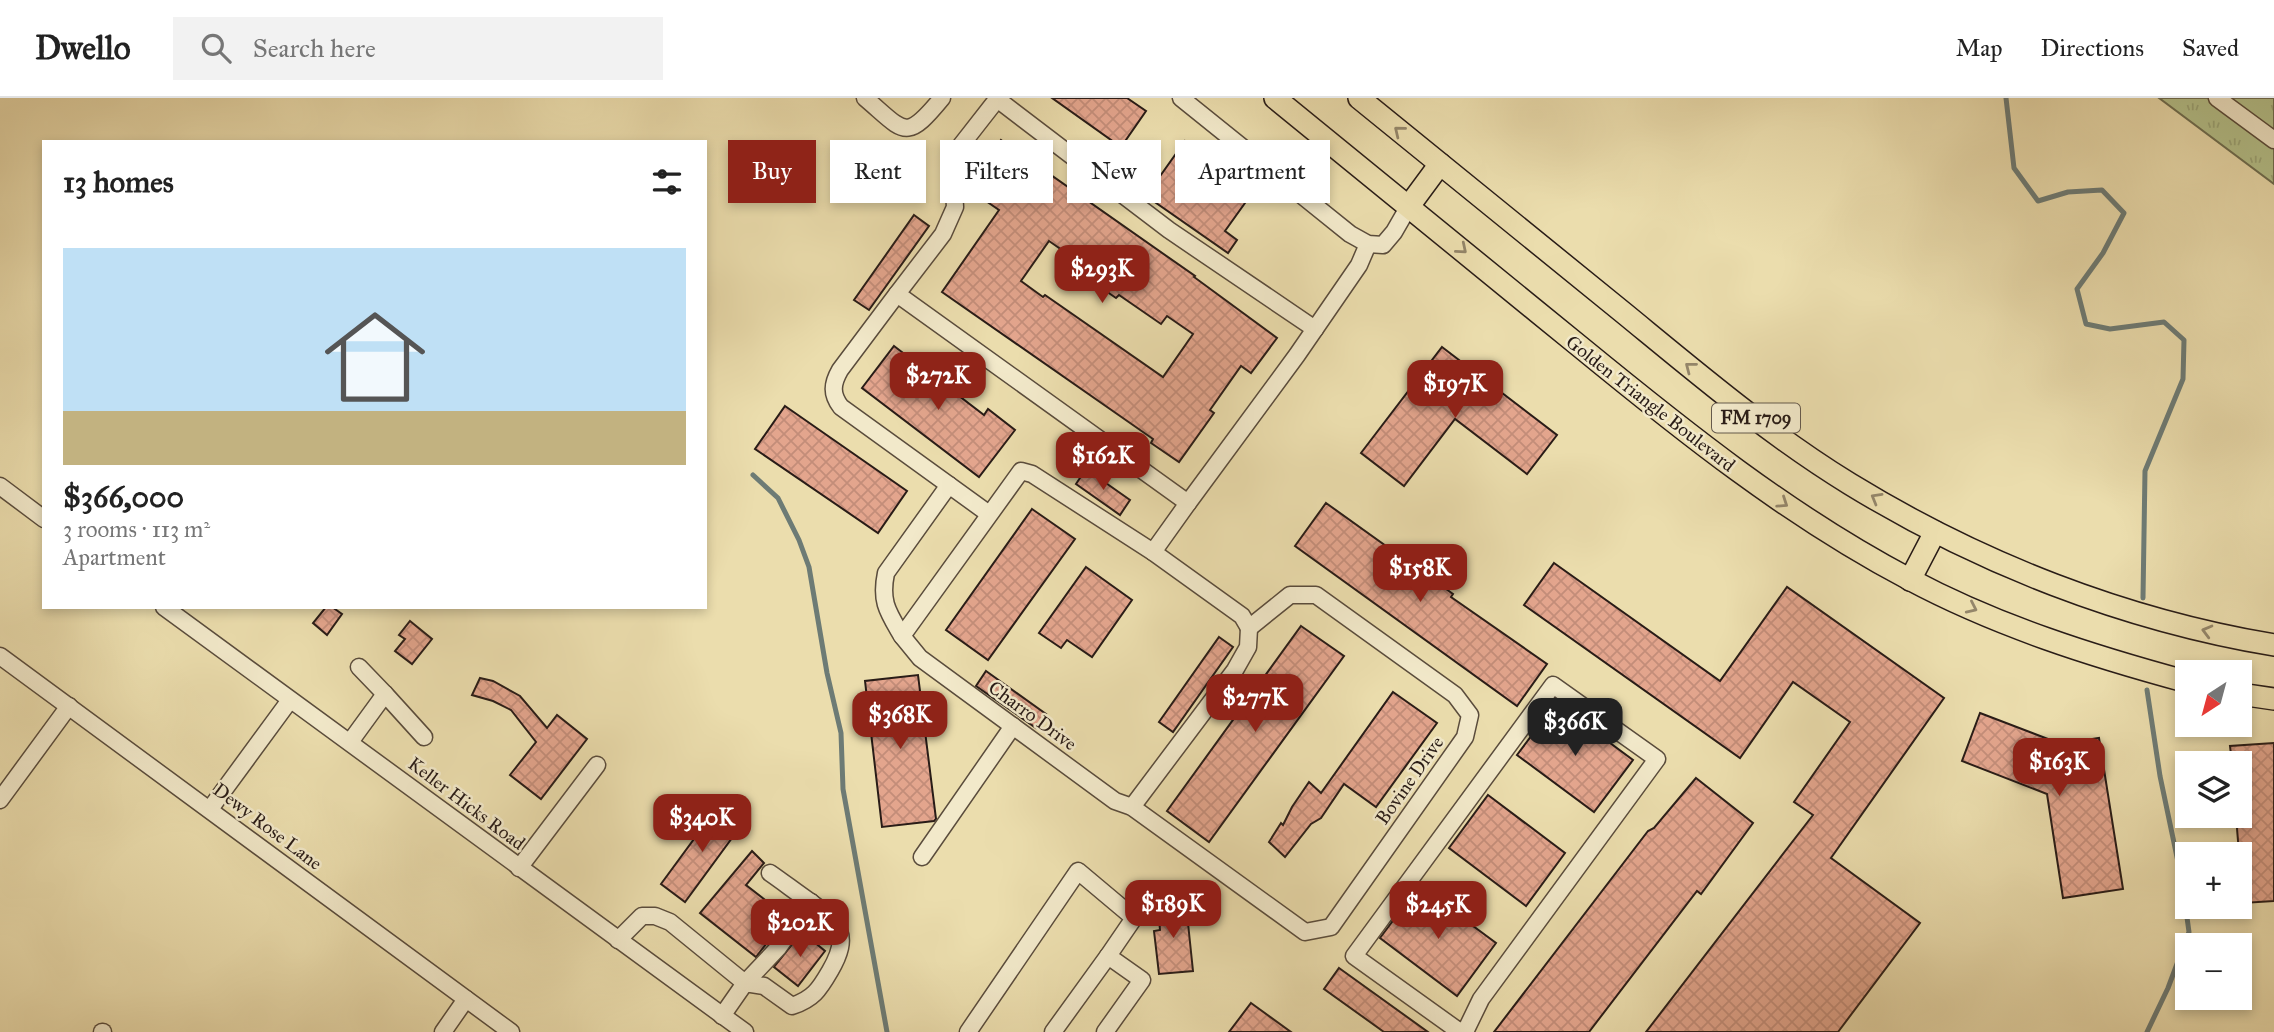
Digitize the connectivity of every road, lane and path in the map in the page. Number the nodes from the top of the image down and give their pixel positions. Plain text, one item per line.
1 (865, 98) edge
2 (942, 98) edge
3 (1275, 98) edge
4 (1359, 98) edge
5 (2217, 98) edge
6 (997, 99) edge
7 (1185, 99) edge
8 (2274, 140) edge
9 (1440, 164) junction
10 (1409, 205) junction
11 (1368, 244) junction
12 (897, 295) junction
13 (1315, 329) junction
14 (949, 485) junction
15 (0, 486) edge
16 (1188, 503) junction
17 (989, 514) junction
18 (42, 518) edge
19 (1935, 532) junction
20 (1153, 552) junction
21 (1910, 580) junction
22 (167, 609) edge
23 (1250, 628) junction
24 (902, 636) junction
25 (2274, 645) edge
26 (0, 656) edge
27 (359, 667) dead end
28 (2175, 678) edge
29 (385, 694) junction
30 (2252, 696) edge
31 (2274, 699) edge
32 (290, 700) junction
33 (69, 706) junction
34 (1013, 726) junction
35 (424, 737) dead end
36 (350, 742) junction
37 (597, 765) dead end
38 (0, 800) edge
39 (1132, 807) junction
40 (210, 809) junction
41 (922, 858) dead end
42 (519, 868) junction
43 (770, 873) dead end
44 (811, 902) junction
45 (618, 940) junction
46 (1108, 956) junction
47 (745, 983) junction
48 (466, 999) junction
49 (722, 1016) junction
50 (443, 1032) edge
51 (510, 1032) edge
52 (745, 1032) edge
53 (968, 1032) edge
54 (1053, 1032) edge
55 (1105, 1032) edge
56 (1463, 1032) edge

1 - 2 street
3 - 10 main road, Golden Triangle Boulevard / FM 1709
9 -> 4 main road, FM 1709
5 - 8 street
6 - 12 street
6 - 13 street
7 - 11 street
9 - 10 main road
19 -> 9 main road, FM 1709
10 - 11 street
10 -> 21 main road, Golden Triangle Boulevard / FM 1709
11 - 13 street
12 - 14 street
12 - 16 street
13 - 16 street
14 - 17 street
14 - 24 street, Charro Drive
15 - 18 street
16 - 20 street
17 - 20 street
17 - 24 street
19 - 21 main road
25 -> 19 main road, FM 1709
20 - 23 street
21 -> 28 main road, Golden Triangle Boulevard / FM 1709
22 - 32 street, Keller Hicks Road
23 - 39 street
23 - 39 street, Bovine Drive
24 - 34 street, Charro Drive
26 - 33 street, Dewy Rose Lane
27 - 29 street
29 - 35 street
29 - 36 street
30 - 31 main road
32 - 36 street, Keller Hicks Road
32 - 40 street
33 - 38 street
33 - 40 street, Dewy Rose Lane
34 - 39 street, Charro Drive
34 - 41 street
36 - 42 street, Keller Hicks Road
37 - 42 street
40 - 48 street, Dewy Rose Lane
42 - 45 street, Keller Hicks Road
43 - 44 street
44 - 47 street
44 - 47 street
45 - 47 street
45 - 49 street, Keller Hicks Road
46 - 53 street
46 - 54 street
46 - 55 street
47 - 49 street
48 - 50 street
48 - 51 street, Dewy Rose Lane
49 - 52 street, Keller Hicks Road
56 - 56 street

